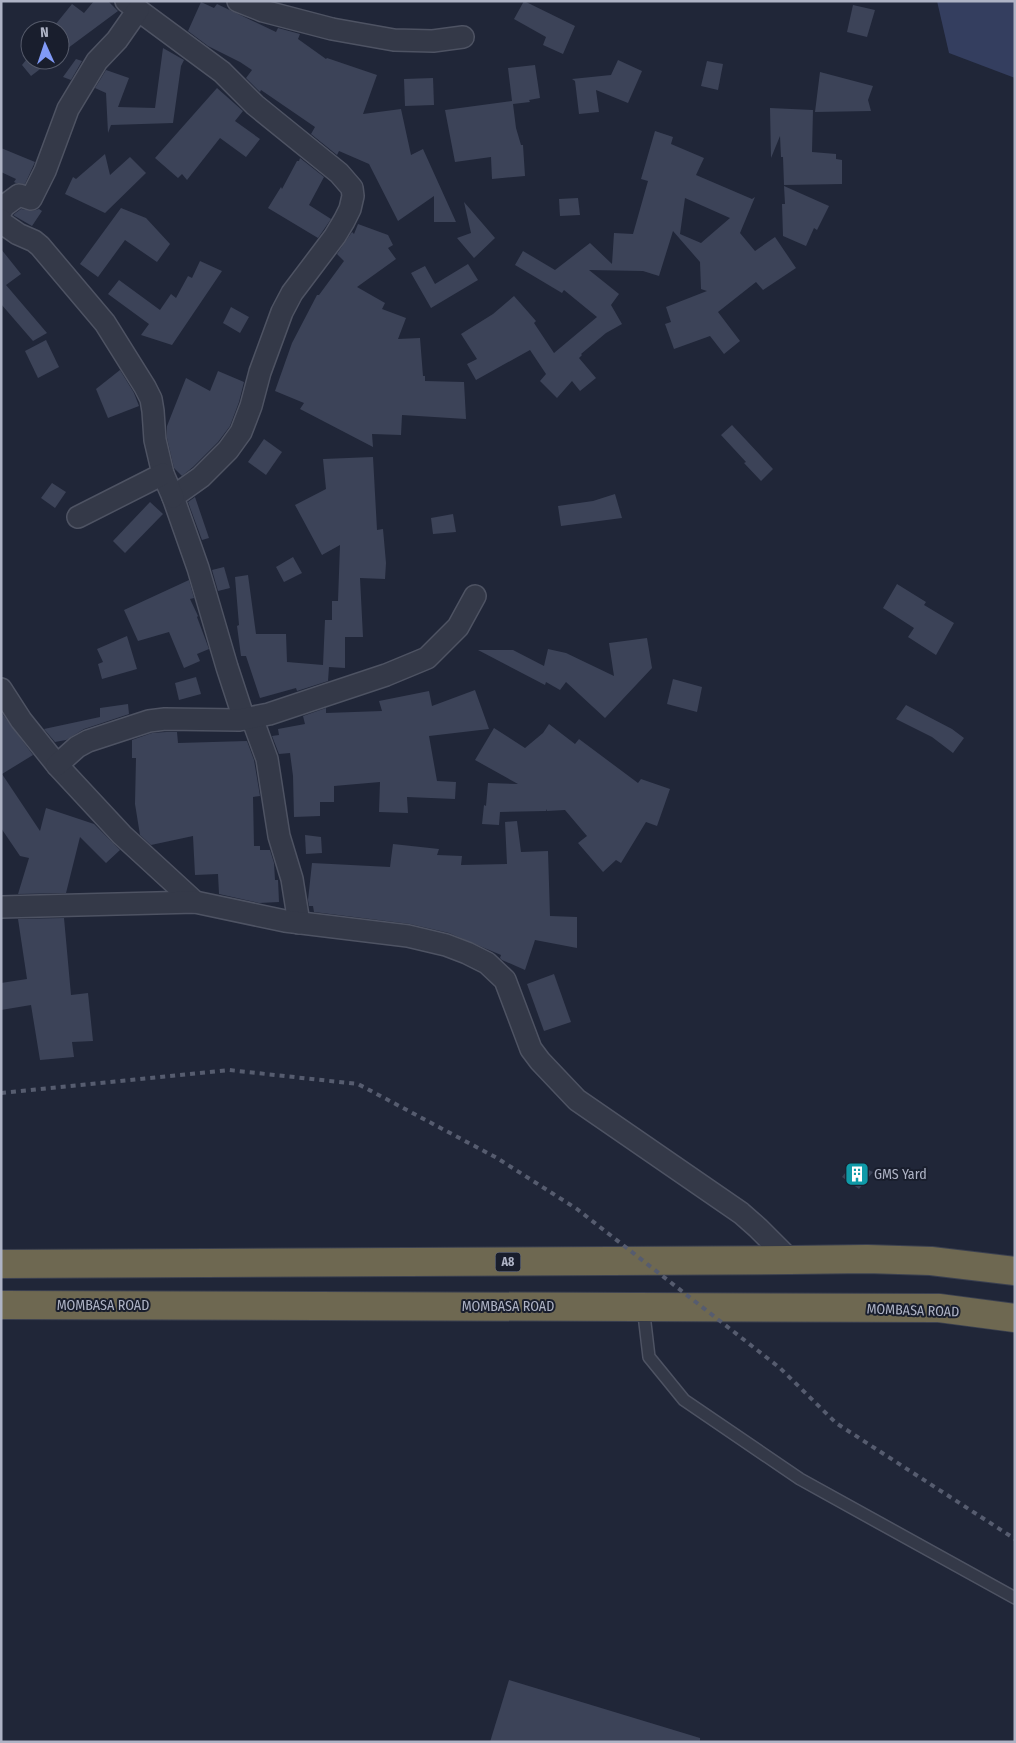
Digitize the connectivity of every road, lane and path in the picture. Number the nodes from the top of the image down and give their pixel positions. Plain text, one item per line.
1 (238, 1) edge
2 (132, 6) edge
3 (463, 36) dead end
4 (1, 211) edge
5 (1, 220) edge
6 (163, 474) junction
7 (173, 497) junction
8 (78, 517) dead end
9 (475, 596) dead end
10 (5, 701) edge
11 (248, 719) junction
12 (56, 765) junction
13 (195, 902) junction
14 (1, 907) edge
15 (299, 923) junction
16 (790, 1260) junction
17 (1, 1264) edge
18 (1015, 1271) edge
19 (1, 1305) edge
20 (643, 1306) junction
21 (1015, 1318) edge
22 (1015, 1598) edge

1 - 3 street
2 - 4 street
2 - 7 street
5 - 6 street
6 - 7 street
6 - 8 street
7 - 11 street
9 - 11 street
10 - 12 street
11 - 12 street
11 - 15 street
12 - 13 street
13 - 14 street
13 - 15 street
15 - 16 street
16 - 17 highway, A8
16 - 18 highway, A8
19 - 20 highway, MOMBASA ROAD
20 - 21 highway, MOMBASA ROAD
20 - 22 lane

